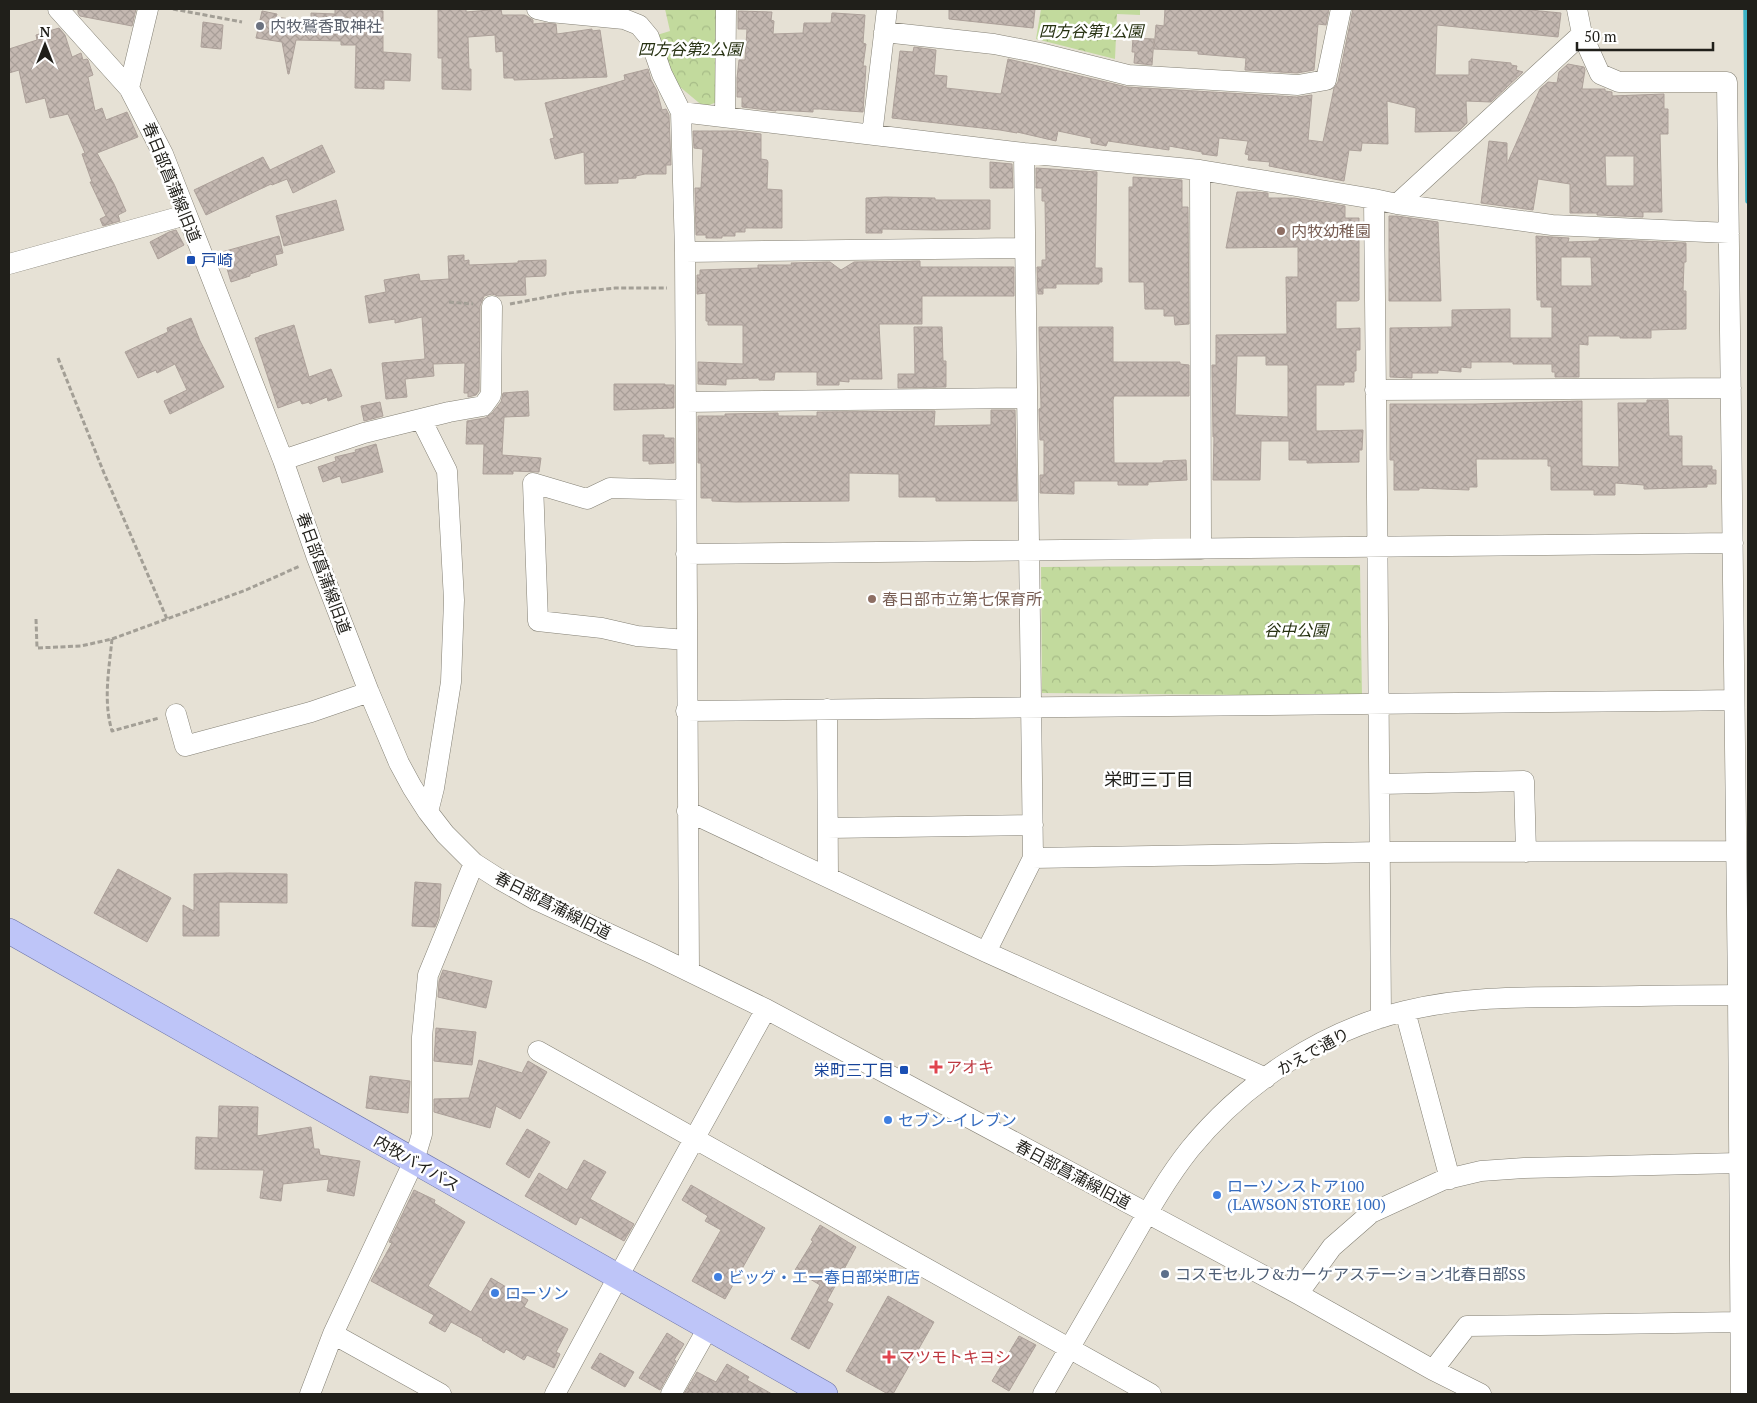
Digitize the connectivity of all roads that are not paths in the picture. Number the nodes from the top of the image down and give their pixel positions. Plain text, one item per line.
1 (58, 9) edge
2 (148, 9) edge
3 (540, 9) edge
4 (726, 9) edge
5 (887, 9) edge
6 (1341, 9) edge
7 (1577, 9) edge
8 (884, 32) junction
9 (1582, 34) junction
10 (129, 88) junction
11 (681, 112) junction
12 (725, 116) junction
13 (872, 135) junction
14 (1024, 152) junction
15 (1200, 170) junction
16 (1374, 199) junction
17 (1397, 204) junction
18 (186, 215) junction
19 (1729, 233) junction
20 (1024, 248) junction
21 (685, 252) junction
22 (9, 264) edge
23 (492, 306) road end
24 (1731, 388) junction
25 (1375, 390) junction
26 (1027, 398) junction
27 (686, 402) junction
28 (421, 419) junction
29 (283, 460) junction
30 (686, 490) junction
31 (1732, 543) junction
32 (1377, 546) junction
33 (1201, 548) junction
34 (1030, 551) junction
35 (686, 554) junction
36 (686, 640) junction
37 (369, 692) junction
38 (1734, 700) junction
39 (1380, 705) junction
40 (1032, 707) junction
41 (827, 709) junction
42 (686, 711) junction
43 (176, 714) road end
44 (1380, 784) junction
45 (687, 811) junction
46 (428, 812) junction
47 (1033, 825) junction
48 (828, 828) junction
49 (1736, 851) junction
50 (1381, 852) junction
51 (1526, 852) junction
52 (1033, 858) junction
53 (474, 862) junction
54 (828, 877) junction
55 (9, 932) edge
56 (986, 952) junction
57 (689, 971) junction
58 (1743, 995) edge
59 (766, 1009) junction
60 (1405, 1011) junction
61 (1381, 1018) junction
62 (538, 1051) dead end
63 (1266, 1078) junction
64 (695, 1138) junction
65 (414, 1162) junction
66 (1739, 1163) junction
67 (1450, 1179) junction
68 (1147, 1214) junction
69 (618, 1277) junction
70 (1298, 1294) junction
71 (1740, 1322) junction
72 (708, 1328) junction
73 (333, 1334) junction
74 (1070, 1348) junction
75 (1434, 1370) junction
76 (310, 1394) edge
77 (441, 1394) edge
78 (555, 1394) edge
79 (670, 1394) edge
80 (825, 1394) edge
81 (1043, 1394) edge
82 (1151, 1394) edge
83 (1481, 1394) edge
84 (1741, 1394) edge

1 - 10 street, 春日部菖蒲線旧道
2 - 10 street
3 - 11 street
4 - 12 street
5 - 8 street
6 - 8 street
7 - 9 street
8 - 13 street
9 - 17 street
9 - 19 street
10 - 18 street, 春日部菖蒲線旧道
11 - 12 street
11 - 21 street
12 - 13 street
13 - 14 street
14 - 15 street
14 - 20 street
15 - 16 street
15 - 33 street
16 - 17 street
16 - 25 street
17 - 19 street
18 - 22 street
18 - 29 street, 春日部菖蒲線旧道
19 - 24 street
20 - 21 street
20 - 26 street
21 - 27 street
23 - 28 street
24 - 25 street
24 - 31 street
25 - 32 street
26 - 27 street
26 - 34 street
27 - 30 street
28 - 29 street
28 - 46 street
29 - 37 street, 春日部菖蒲線旧道
30 - 35 street
30 - 36 street
31 - 32 street
31 - 38 street
32 - 33 street
32 - 39 street
33 - 34 street
34 - 35 street
34 - 40 street
35 - 36 street
36 - 42 street
37 - 43 street
37 - 46 street, 春日部菖蒲線旧道
38 - 39 street
38 - 49 street
39 - 40 street
39 - 44 street
40 - 41 street
40 - 47 street
41 - 42 street
41 - 48 street
42 - 45 street
44 - 50 street
44 - 51 street
45 - 54 street
45 - 57 street
46 - 53 street, 春日部菖蒲線旧道
47 - 48 street
47 - 52 street
48 - 54 street
49 - 51 street
49 - 58 street
50 - 51 street
50 - 52 street
50 - 61 street
52 - 56 street
53 - 57 street, 春日部菖蒲線旧道
53 - 65 street
54 - 56 street
55 - 65 main road, 内牧バイパス
56 - 63 street
57 - 59 street, 春日部菖蒲線旧道
58 - 60 street, かえで通り
58 - 66 street
59 - 64 street
59 - 68 street, 春日部菖蒲線旧道
60 - 61 street, かえで通り
60 - 67 street
61 - 63 street, かえで通り
62 - 64 street
63 - 68 street, かえで通り
64 - 69 street
64 - 74 street
65 - 69 main road, 内牧バイパス
65 - 73 street
66 - 67 street
66 - 71 street
67 - 70 street
68 - 70 street, 春日部菖蒲線旧道
68 - 74 street, かえで通り
69 - 72 main road, 内牧バイパス
69 - 78 street
70 - 75 street, 春日部菖蒲線旧道
71 - 75 street
71 - 84 street
72 - 79 street
72 - 80 main road, 内牧バイパス
73 - 76 street
73 - 77 street
74 - 81 street, かえで通り
74 - 82 street
75 - 83 street, 春日部菖蒲線旧道

